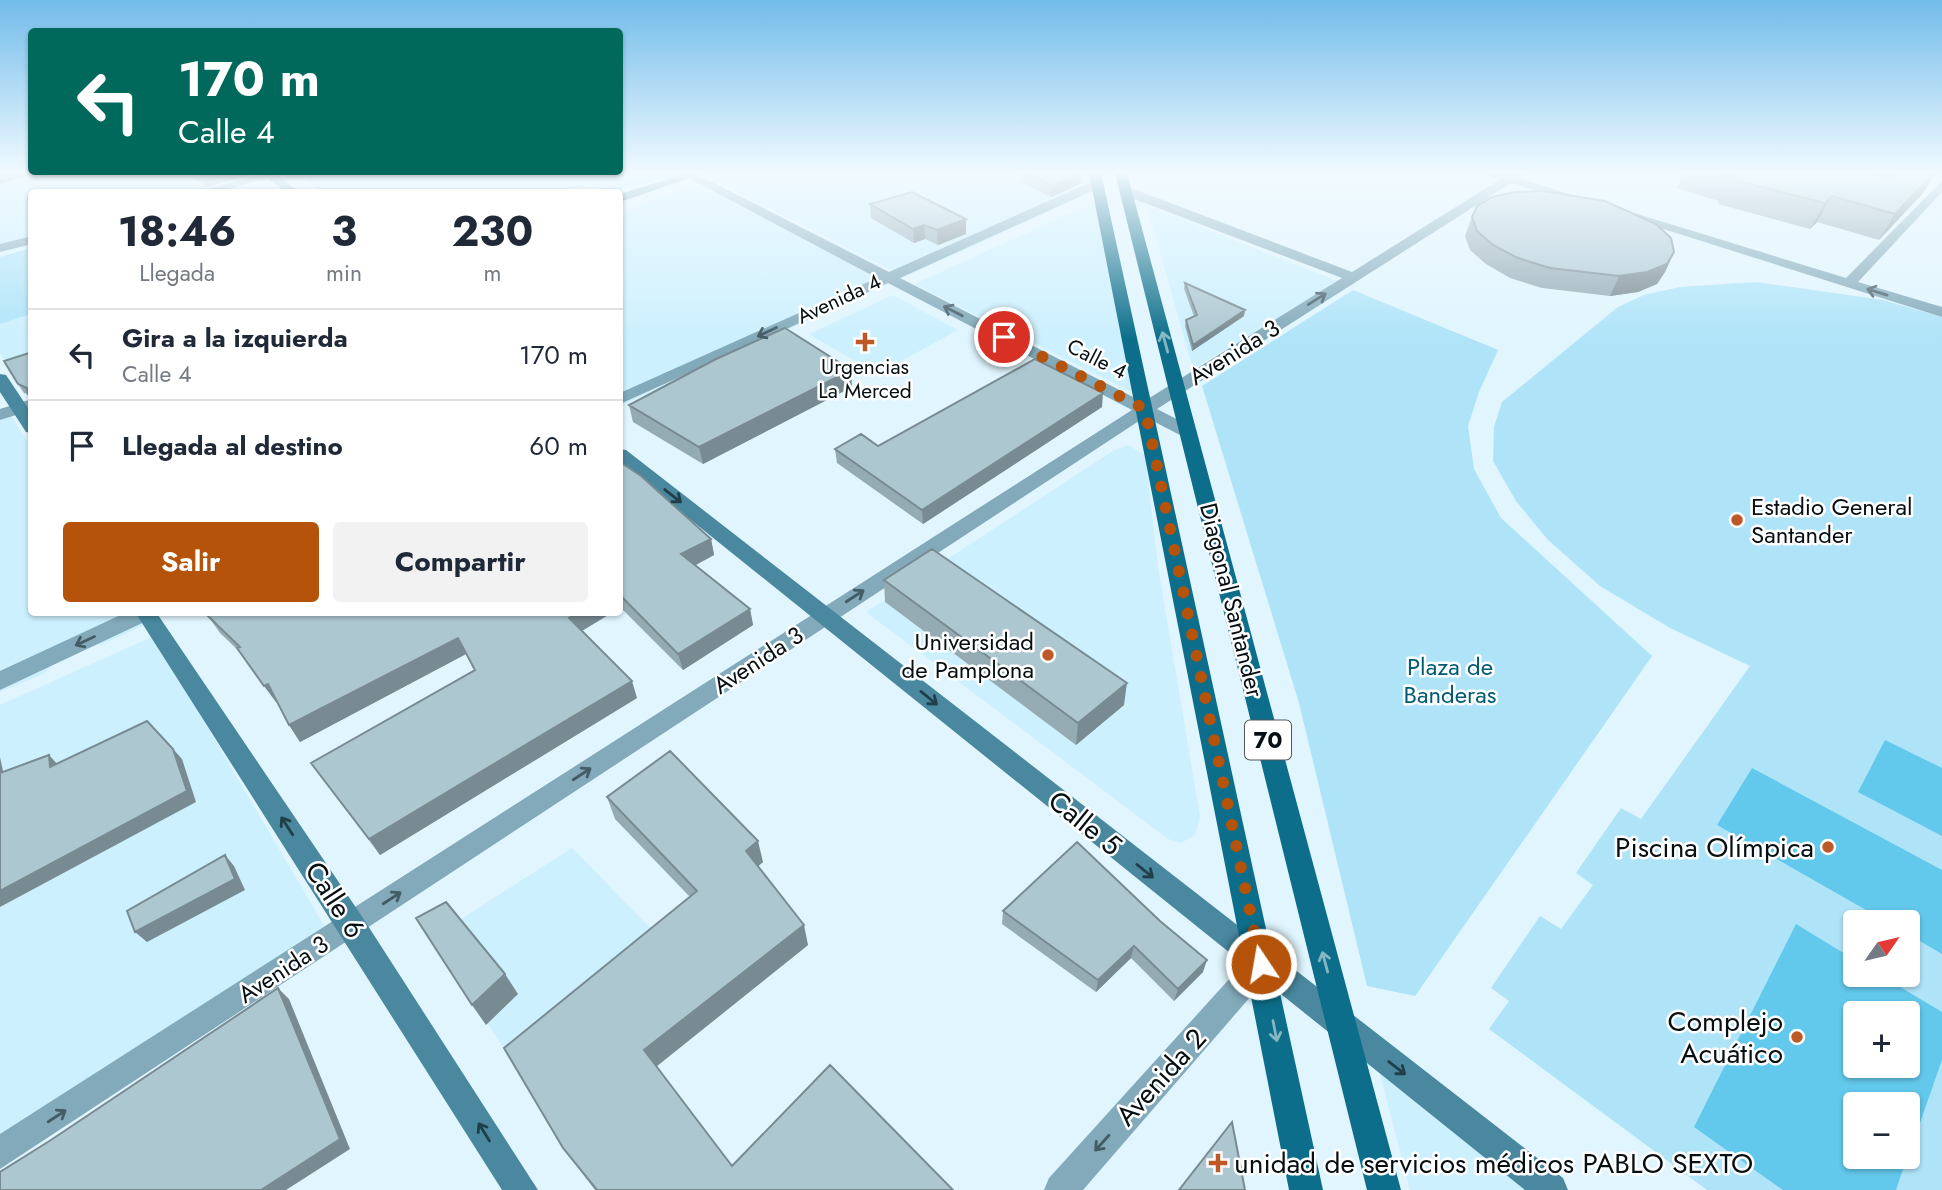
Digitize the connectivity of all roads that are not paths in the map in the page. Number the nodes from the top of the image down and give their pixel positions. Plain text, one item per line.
1 (796, 229) edge
2 (989, 229) edge
3 (1107, 229) edge
4 (1136, 229) edge
5 (1225, 229) edge
6 (1431, 229) edge
7 (1673, 229) edge
8 (1901, 229) edge
9 (28, 241) edge
10 (0, 248) edge
11 (887, 277) junction
12 (1353, 277) junction
13 (1849, 283) junction
14 (1942, 312) edge
15 (0, 379) edge
16 (1177, 388) junction
17 (623, 398) edge
18 (25, 406) edge
19 (1145, 409) junction
20 (0, 415) edge
21 (1188, 432) junction
22 (623, 456) edge
23 (140, 616) edge
24 (148, 616) edge
25 (825, 616) junction
26 (0, 681) edge
27 (351, 924) junction
28 (1261, 964) junction
29 (1342, 1028) junction
30 (0, 1153) edge
31 (520, 1190) edge
32 (1060, 1190) edge
33 (1306, 1190) edge
34 (1384, 1190) edge
35 (1551, 1190) edge

1 - 11 street, Calle 4
2 - 11 street, Avenida 4
3 - 19 main road, Diagonal Santander / 70
16 -> 4 main road, Diagonal Santander / 70
5 - 12 street
6 - 12 street, Avenida 3
7 - 13 street
8 - 13 street
9 - 10 street
11 -> 17 street, Avenida 4
19 -> 11 street, Calle 4
16 -> 12 street, Avenida 3
14 -> 13 street
15 - 18 street
16 - 19 street, Avenida 3
16 - 21 main road, Diagonal Santander / 70
18 - 20 street
19 - 21 street, Calle 4
25 -> 19 street, Avenida 3
19 - 28 main road, Diagonal Santander / 70
29 -> 21 main road, Diagonal Santander / 70
22 -> 25 street, Calle 5
23 -> 26 street
27 -> 24 street, Calle 6
27 -> 25 street, Avenida 3
25 -> 28 street, Calle 5
30 -> 27 street, Avenida 3
31 -> 27 street, Calle 6
28 - 29 street, Calle 5
28 -> 32 street, Avenida 2
28 -> 33 main road, Diagonal Santander / 70
29 - 34 main road, Diagonal Santander / 70
29 -> 35 street, Calle 5

